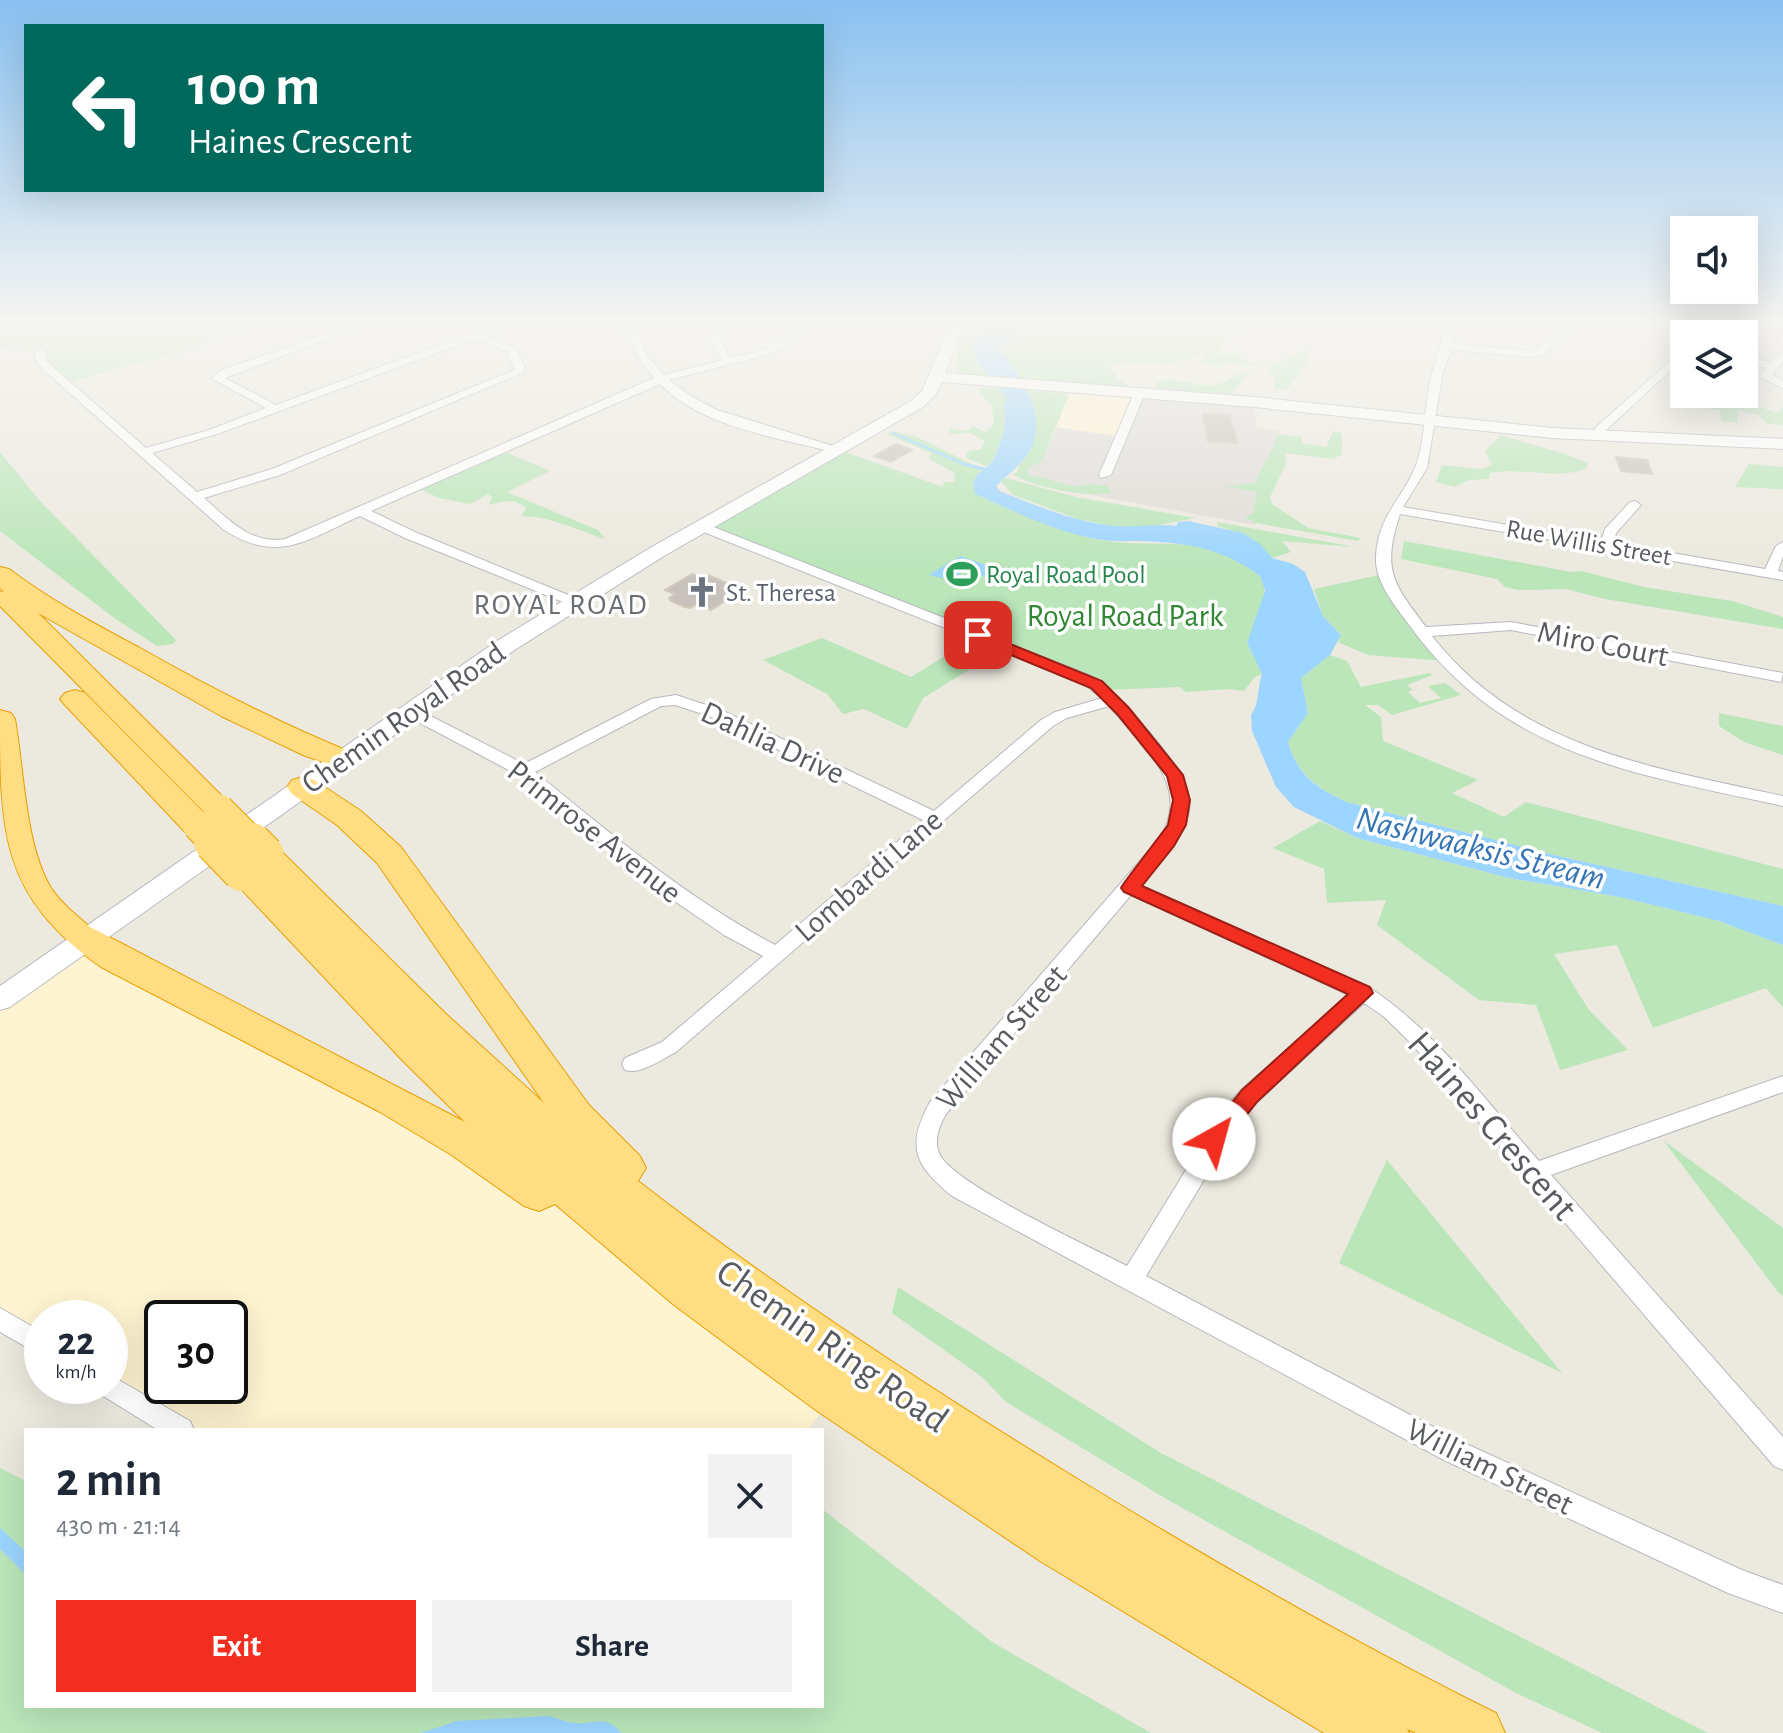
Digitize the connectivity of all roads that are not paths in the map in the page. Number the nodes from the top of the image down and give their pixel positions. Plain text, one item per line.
1 (92, 407) edge
2 (272, 407) edge
3 (282, 407) edge
4 (434, 407) edge
5 (597, 407) edge
6 (705, 407) edge
7 (906, 407) edge
8 (1133, 407) edge
9 (1287, 407) edge
10 (1431, 407) edge
11 (1624, 407) edge
12 (276, 409) junction
13 (1428, 420) junction
14 (1601, 436) junction
15 (1783, 444) edge
16 (837, 449) junction
17 (144, 452) junction
18 (1105, 475) dead end
19 (195, 497) junction
20 (1635, 505) dead end
21 (1395, 509) junction
22 (359, 510) junction
23 (701, 526) junction
24 (1607, 545) junction
25 (1783, 546) edge
26 (0, 575) edge
27 (1777, 575) edge
28 (0, 592) edge
29 (573, 602) junction
30 (0, 621) edge
31 (1423, 632) junction
32 (1781, 677) dead end
33 (1112, 700) junction
34 (411, 712) junction
35 (0, 719) edge
36 (342, 760) junction
37 (524, 771) junction
38 (303, 787) junction
39 (1783, 801) edge
40 (208, 817) junction
41 (934, 818) junction
42 (253, 864) junction
43 (1131, 888) junction
44 (79, 943) junction
45 (776, 954) junction
46 (1363, 993) junction
47 (0, 1000) edge
48 (632, 1064) dead end
49 (1783, 1084) edge
50 (1535, 1172) junction
51 (1131, 1280) junction
52 (0, 1319) edge
53 (24, 1334) edge
54 (834, 1395) junction
55 (128, 1398) edge
56 (178, 1428) edge
57 (1783, 1457) edge
58 (1005, 1463) junction
59 (1783, 1599) edge
60 (1380, 1733) edge
61 (1476, 1733) edge

1 - 17 street
2 - 12 street
3 - 12 street
4 - 19 street
5 - 22 street
6 - 16 street
7 - 16 main road, Chemin Royal Road
8 - 18 street
9 - 13 main road
10 - 13 street
11 - 14 street
12 - 17 street
13 - 14 main road
13 - 21 street
14 - 15 main road
16 - 23 main road, Chemin Royal Road
17 - 19 street
19 - 22 street
20 - 24 street
21 - 24 street, Rue Willis Street
21 - 31 street
22 - 29 street
23 - 29 main road, Chemin Royal Road
23 - 33 street, William Street
24 - 27 street, Rue Willis Street
25 - 27 street
26 - 36 highway
28 - 40 highway
29 - 34 main road, Chemin Royal Road
30 - 40 highway
31 - 32 street, Miro Court
31 - 39 street
33 - 41 street, Lombardi Lane
33 - 43 street, William Street
34 - 36 main road, Chemin Royal Road
34 - 37 street, Primrose Avenue
35 - 44 highway
36 - 38 main road, Chemin Royal Road
37 - 41 street, Dahlia Drive
37 - 45 street, Primrose Avenue
38 - 44 main road, Chemin Royal Road
38 - 58 highway
40 - 42 highway, bridge
41 - 45 street, Lombardi Lane
42 - 54 highway, Chemin Ring Road
42 - 58 highway, Chemin Ring Road
43 - 46 street, Haines Crescent
43 - 51 street, William Street
44 - 47 main road, Chemin Royal Road
44 - 54 highway
45 - 48 street, Lombardi Lane
46 - 50 street, Haines Crescent
46 - 51 street
49 - 50 street
50 - 57 street, Haines Crescent
51 - 59 street, William Street
52 - 53 street
54 - 60 highway, Chemin Ring Road
55 - 56 street
58 - 61 highway, Chemin Ring Road

